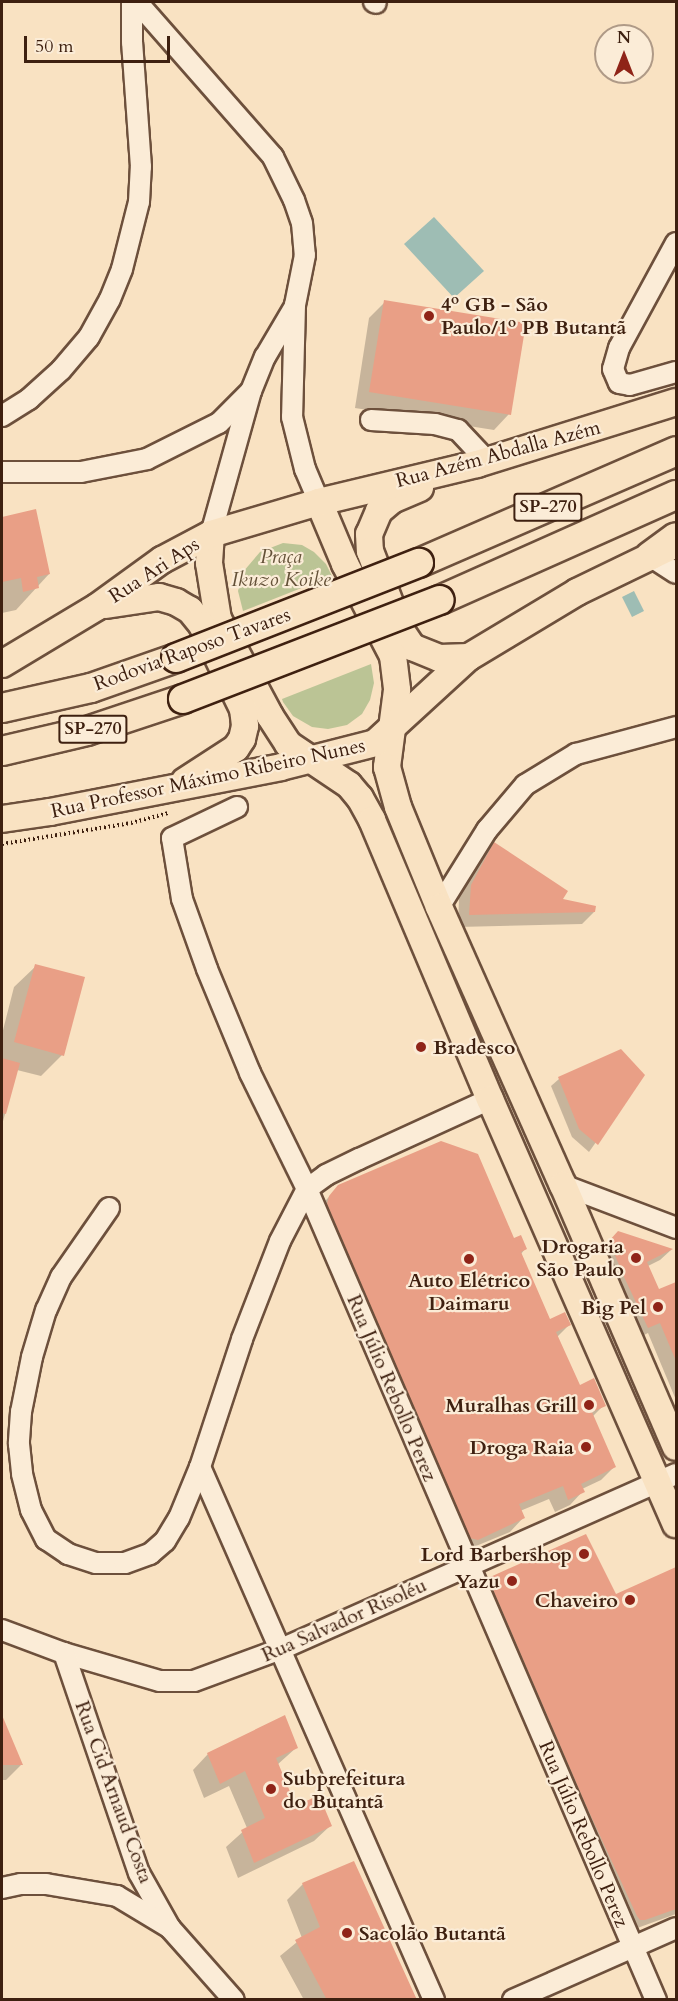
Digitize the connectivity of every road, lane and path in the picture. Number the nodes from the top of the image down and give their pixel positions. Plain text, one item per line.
1 (134, 2) edge
2 (676, 243) edge
3 (295, 305) junction
4 (676, 372) edge
5 (251, 391) junction
6 (676, 402) edge
7 (2, 416) edge
8 (371, 420) dead end
9 (676, 451) edge
10 (482, 463) junction
11 (2, 472) edge
12 (676, 495) edge
13 (319, 502) junction
14 (212, 534) junction
15 (676, 537) edge
16 (676, 544) edge
17 (650, 556) junction
18 (676, 573) edge
19 (97, 608) junction
20 (469, 657) junction
21 (2, 664) edge
22 (2, 708) edge
23 (676, 727) edge
24 (391, 731) junction
25 (2, 751) edge
26 (316, 760) junction
27 (163, 791) junction
28 (237, 807) dead end
29 (2, 819) edge
30 (172, 838) junction
31 (439, 907) junction
32 (490, 1099) junction
33 (563, 1185) junction
34 (307, 1189) junction
35 (110, 1208) dead end
36 (676, 1228) edge
37 (676, 1447) edge
38 (200, 1467) junction
39 (667, 1478) edge
40 (676, 1524) edge
41 (468, 1565) junction
42 (2, 1630) edge
43 (280, 1649) junction
44 (64, 1653) junction
45 (138, 1873) junction
46 (2, 1888) edge
47 (117, 1896) junction
48 (170, 1928) junction
49 (676, 1928) edge
50 (633, 1947) junction
51 (234, 2000) edge
52 (434, 2000) edge
53 (513, 2000) edge
54 (656, 2000) edge

1 - 3 street
1 - 7 street
2 - 4 street
3 - 5 street
3 - 13 street
5 - 11 street
5 - 14 street
6 - 10 main road, Rua Azém Abdalla Azém
8 - 10 street
9 - 22 highway, Rodovia Raposo Tavares / SP-270, bridge
10 - 13 main road, Rua Azém Abdalla Azém
10 - 20 main road
12 - 25 highway, SP-270, bridge
13 - 14 main road, Rua Ari Aps
13 - 24 main road
14 - 19 main road, Rua Ari Aps
14 - 26 main road
15 - 17 highway
16 - 17 main road, Rua Professor Máximo Ribeiro Nunes
17 - 18 street
17 - 20 main road, Rua Professor Máximo Ribeiro Nunes
19 - 21 main road, Rua Ari Aps
19 - 27 main road
20 - 24 main road, Rua Professor Máximo Ribeiro Nunes
23 - 31 street
24 - 26 main road, Rua Professor Máximo Ribeiro Nunes
24 - 31 main road
26 - 27 main road, Rua Professor Máximo Ribeiro Nunes
26 - 32 main road
27 - 29 main road, Rua Professor Máximo Ribeiro Nunes
27 - 30 path
28 - 30 street
30 - 34 street, Rua Júlio Rebollo Perez
31 - 33 main road
32 - 34 street
32 - 39 main road
33 - 36 street
33 - 37 main road
34 - 38 street
34 - 41 street, Rua Júlio Rebollo Perez
35 - 38 street
38 - 43 street
39 - 40 main road
39 - 41 street, Rua Salvador Risoléu
41 - 43 street, Rua Salvador Risoléu
41 - 50 street, Rua Júlio Rebollo Perez
42 - 44 street, Rua Salvador Risoléu
43 - 44 street, Rua Salvador Risoléu
43 - 52 street
44 - 45 street, Rua Cid Arnaud Costa
45 - 47 street
45 - 48 street, Rua Cid Arnaud Costa
46 - 47 street
47 - 48 street
48 - 51 street
49 - 50 street
50 - 53 street
50 - 54 street, Rua Júlio Rebollo Perez

